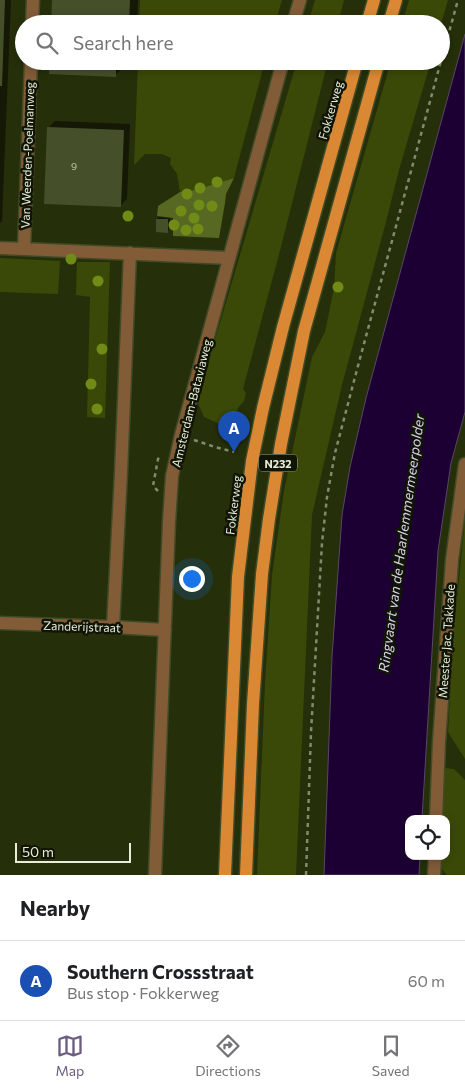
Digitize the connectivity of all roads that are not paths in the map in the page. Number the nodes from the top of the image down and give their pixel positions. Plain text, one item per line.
1 (33, 0) edge
2 (300, 0) edge
3 (374, 0) edge
4 (396, 0) edge
5 (32, 15) edge
6 (296, 15) edge
7 (370, 15) edge
8 (392, 15) edge
9 (30, 70) edge
10 (281, 70) edge
11 (354, 70) edge
12 (377, 70) edge
13 (0, 248) edge
14 (24, 249) junction
15 (130, 253) junction
16 (229, 258) junction
17 (465, 464) edge
18 (0, 623) edge
19 (113, 627) junction
20 (164, 630) junction
21 (436, 815) edge
22 (434, 860) edge
23 (155, 875) edge
24 (225, 875) edge
25 (246, 875) edge
26 (434, 875) edge

1 - 5 street
2 - 6 street
3 - 7 main road
4 - 8 main road
9 - 14 street, Van Weerden-Poelmanweg
10 - 16 street, Amsterdam-Bataviaweg
11 - 24 main road, Fokkerweg / N232
12 - 25 main road, N232
13 - 14 street
14 - 15 street
15 - 16 street
15 - 19 street
16 - 20 street, Amsterdam-Bataviaweg
17 - 21 street, Meester Jac. Takkade
18 - 19 street, Zanderijstraat
19 - 20 street, Zanderijstraat
20 - 23 street, Amsterdam-Bataviaweg
22 - 26 street

